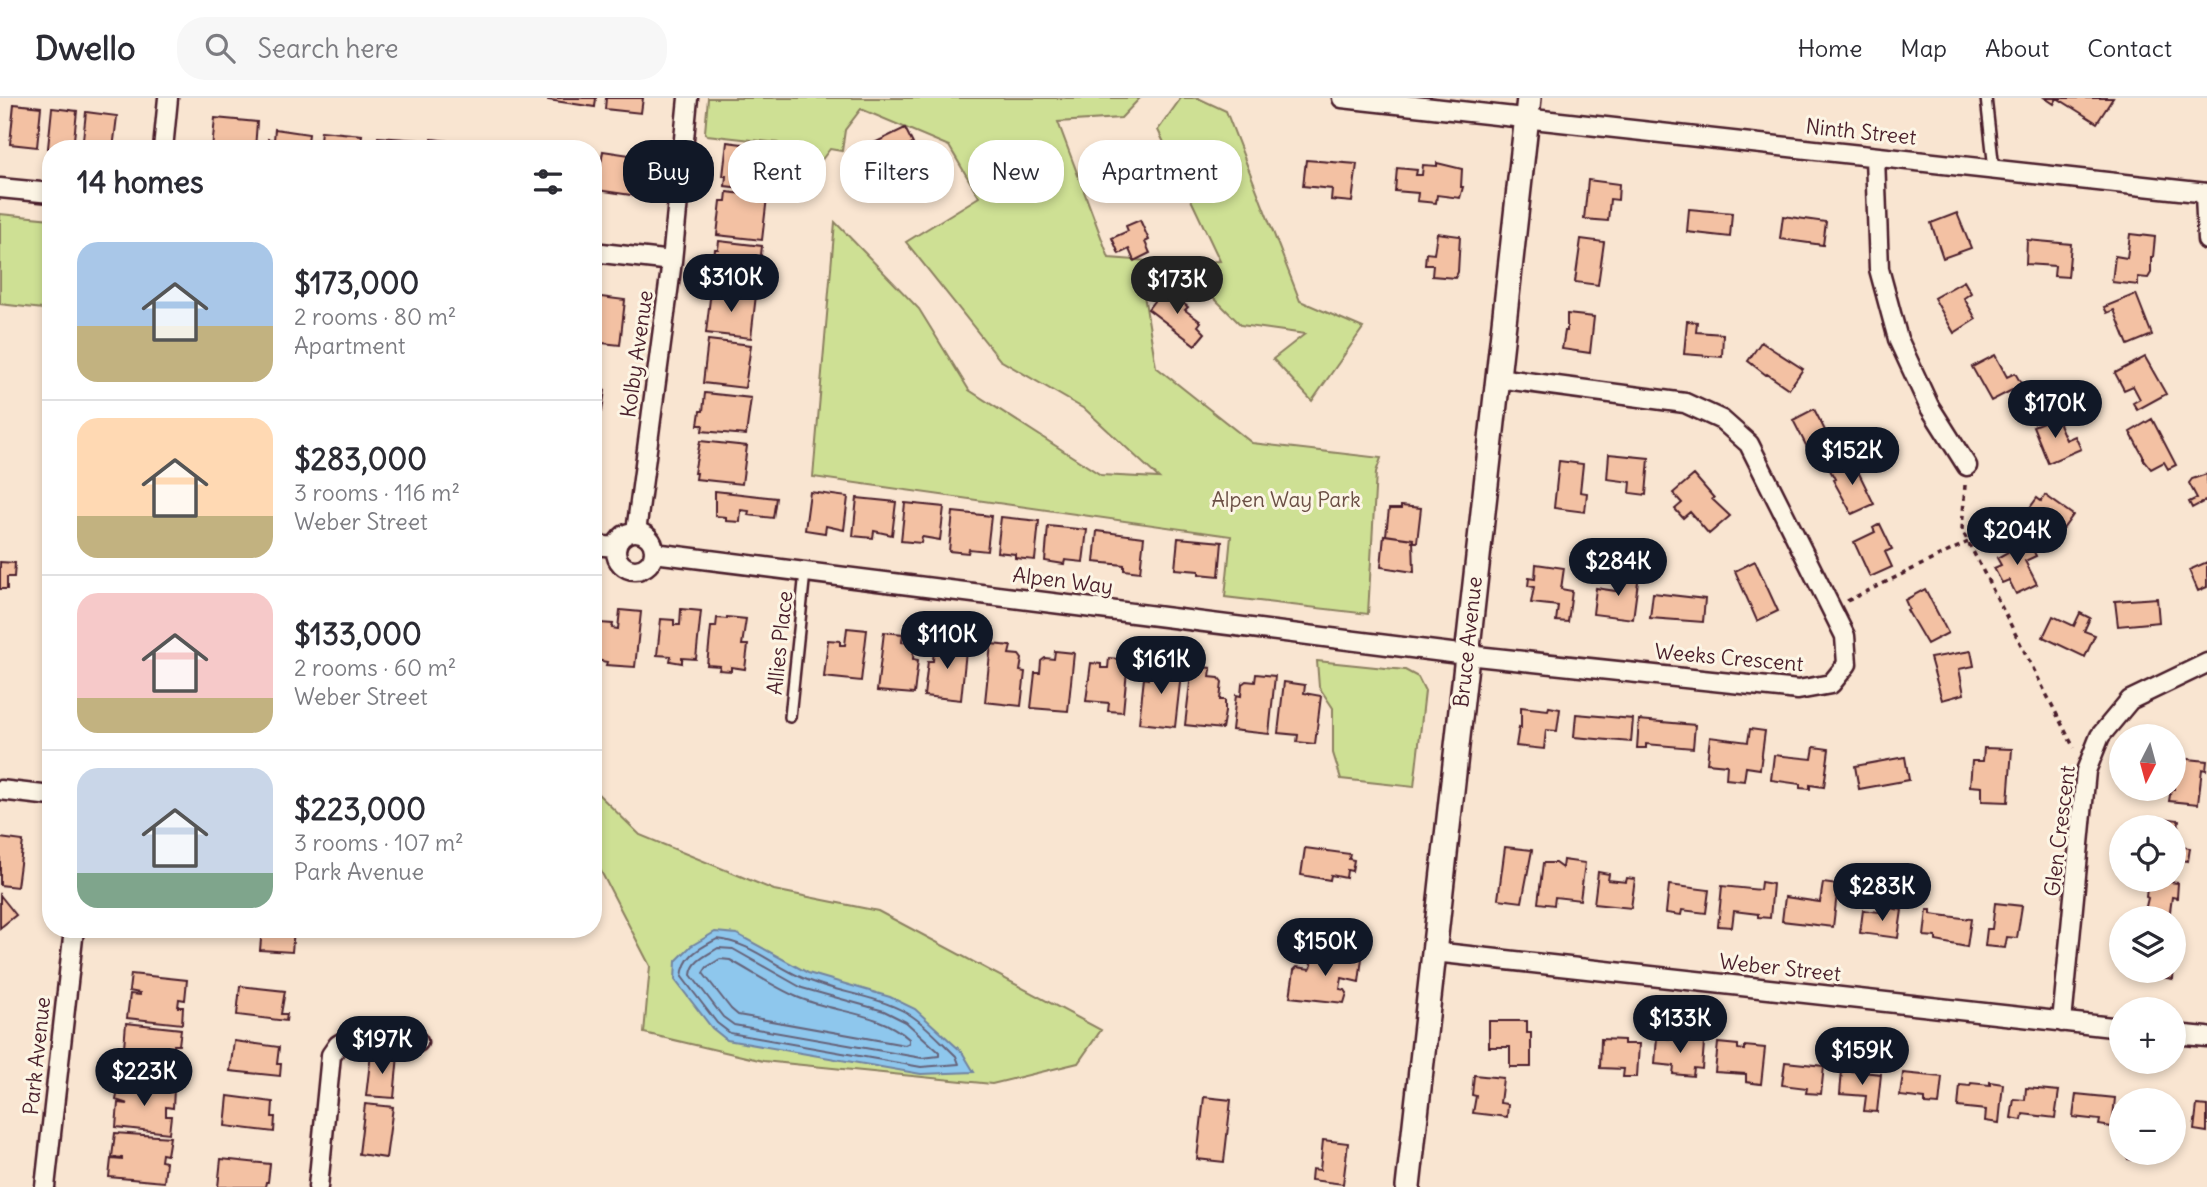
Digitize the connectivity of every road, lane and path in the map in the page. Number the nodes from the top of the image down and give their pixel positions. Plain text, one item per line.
1 (168, 98) edge
2 (688, 98) edge
3 (1342, 98) edge
4 (1986, 98) edge
5 (1527, 108) edge
6 (164, 140) edge
7 (1875, 157) junction
8 (1994, 169) junction
9 (0, 188) edge
10 (42, 192) edge
11 (2206, 193) edge
12 (2207, 240) edge
13 (602, 253) edge
14 (672, 261) junction
15 (1497, 378) junction
16 (1967, 466) joint
17 (636, 532) junction
18 (1968, 542) junction
19 (602, 546) edge
20 (616, 547) junction
21 (654, 553) junction
22 (805, 572) junction
23 (1831, 608) junction
24 (1467, 655) junction
25 (2207, 663) edge
26 (790, 717) dead end
27 (2087, 771) junction
28 (0, 790) edge
29 (42, 795) edge
30 (73, 938) edge
31 (1434, 952) junction
32 (2063, 1022) junction
33 (2109, 1027) edge
34 (2186, 1035) edge
35 (2207, 1037) edge
36 (418, 1042) dead end
37 (45, 1187) edge
38 (317, 1187) edge
39 (1408, 1187) edge

1 - 6 street
2 - 14 street, Kolby Avenue
3 - 5 street, Ninth Street
4 - 8 lane
5 - 7 street, Ninth Street
5 - 15 street, Bruce Avenue
7 - 8 street, Ninth Street
7 - 16 street
8 - 11 street, Ninth Street
9 - 10 street
11 - 12 street
13 - 14 street
14 - 17 street, Kolby Avenue
15 - 23 street, Weeks Crescent
15 - 24 street, Bruce Avenue
16 - 18 path
17 - 20 street
17 - 21 street
18 - 23 path
18 - 27 path
19 - 20 street
20 - 21 street
21 - 22 street, Alpen Way
22 - 24 street, Alpen Way
22 - 26 lane, Allies Place
23 - 24 street, Weeks Crescent
24 - 31 street, Bruce Avenue
25 - 27 street, Glen Crescent
27 - 32 street, Glen Crescent
28 - 29 street
30 - 37 street, Park Avenue
31 - 32 street, Weber Street
31 - 39 street, Bruce Avenue
32 - 33 street, Weber Street
34 - 35 street
36 - 38 street

